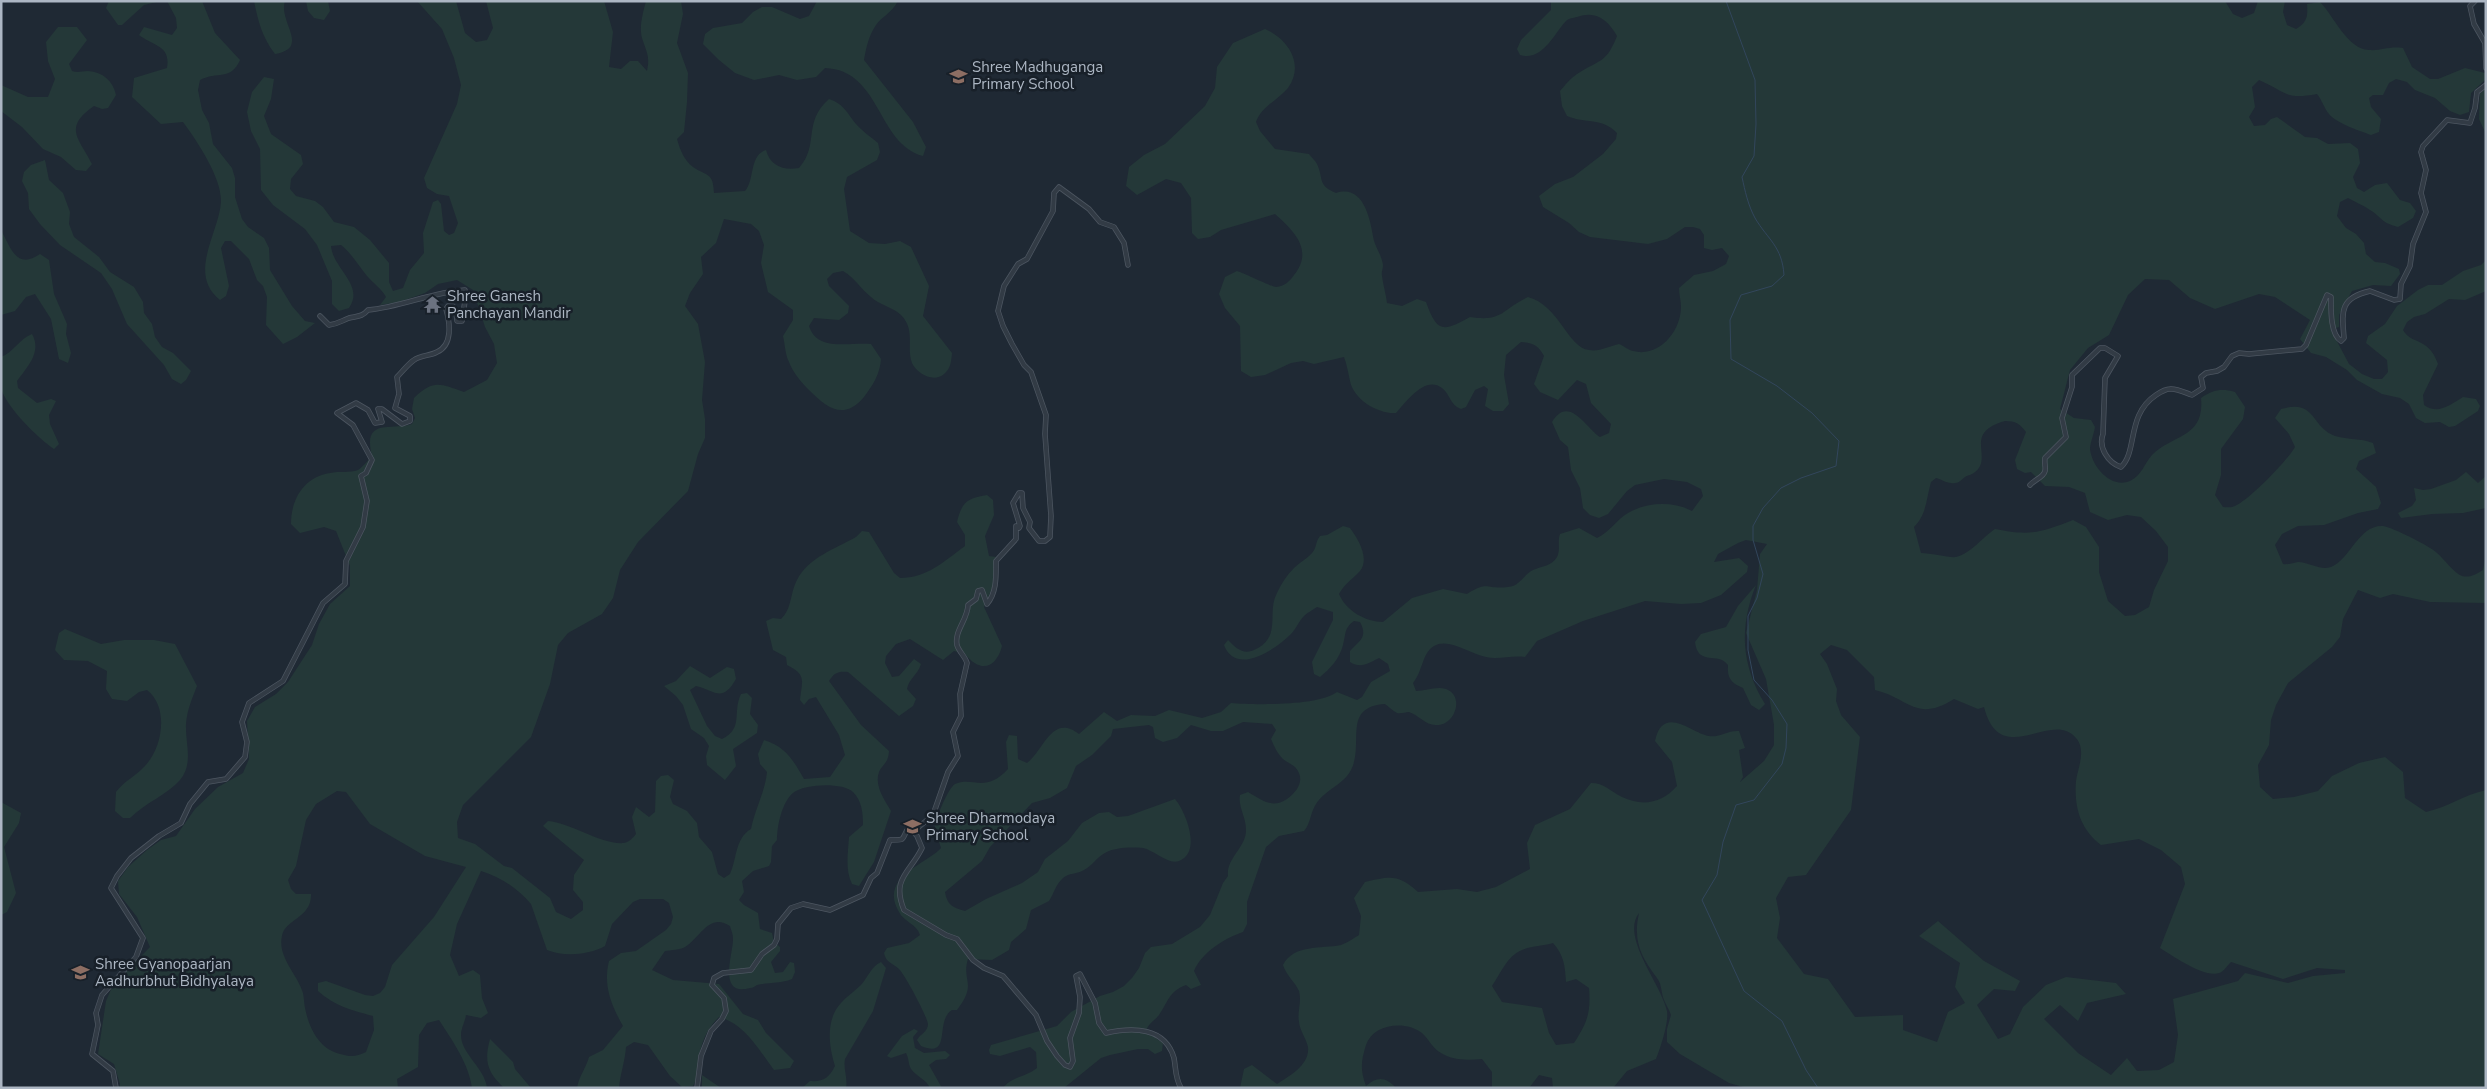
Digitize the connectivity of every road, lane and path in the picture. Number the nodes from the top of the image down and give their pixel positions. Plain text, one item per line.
1 (2475, 1) edge
2 (2486, 68) edge
3 (2486, 85) edge
4 (1128, 265) dead end
5 (320, 316) dead end
6 (2030, 485) dead end
7 (914, 831) junction
8 (116, 1088) edge
9 (697, 1088) edge
10 (1181, 1088) edge

1 - 2 street
3 - 6 street
4 - 7 street
5 - 8 street
7 - 9 street
7 - 10 street

